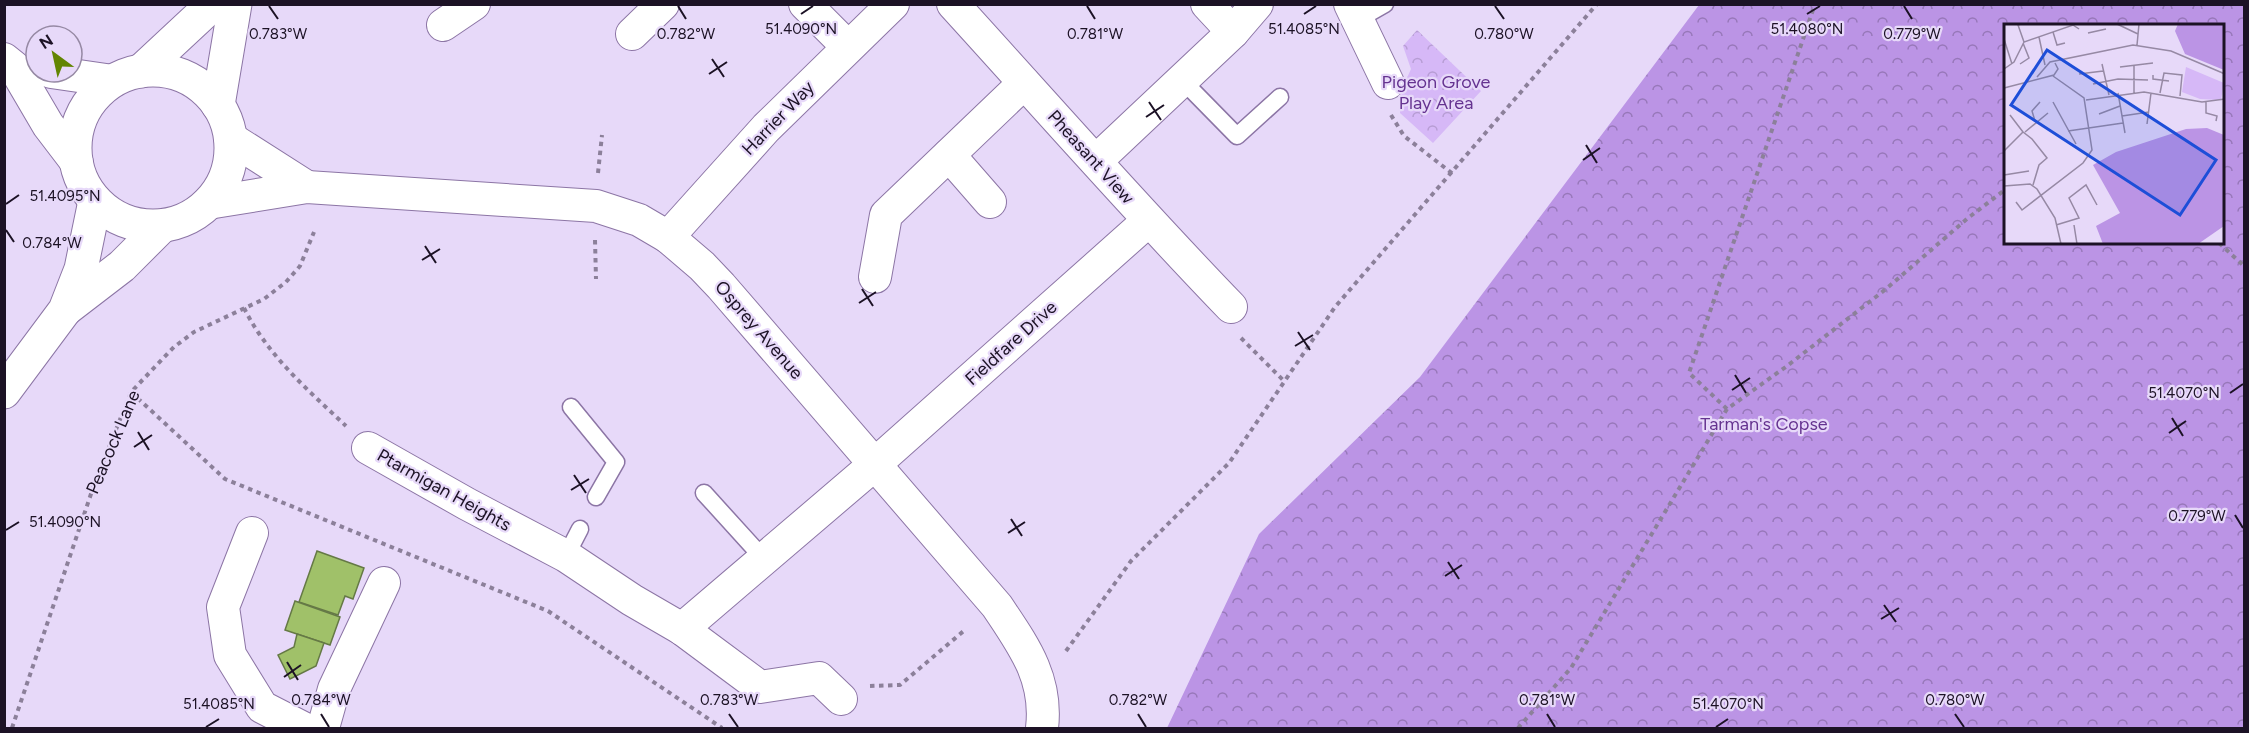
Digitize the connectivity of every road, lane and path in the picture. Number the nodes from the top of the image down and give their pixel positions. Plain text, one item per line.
1 (213, 4) edge
2 (235, 4) edge
3 (474, 4) edge
4 (663, 4) edge
5 (805, 4) edge
6 (893, 4) edge
7 (953, 4) edge
8 (1207, 4) edge
9 (1257, 4) edge
10 (1384, 4) edge
11 (1597, 4) edge
12 (1815, 4) edge
13 (1354, 12) edge
14 (443, 25) dead end
15 (1233, 32) junction
16 (632, 34) dead end
17 (848, 47) junction
18 (18, 65) edge
19 (84, 74) edge
20 (127, 76) junction
21 (1182, 80) junction
22 (1024, 82) junction
23 (1388, 83) joint
24 (1280, 97) dead end
25 (218, 105) junction
26 (602, 135) dead end
27 (230, 138) junction
28 (949, 155) junction
29 (1096, 160) junction
30 (77, 163) junction
31 (1453, 174) junction
32 (597, 183) dead end
33 (307, 187) junction
34 (2004, 191) edge
35 (95, 201) junction
36 (990, 202) dead end
37 (208, 203) junction
38 (1148, 221) junction
39 (162, 226) junction
40 (595, 231) dead end
41 (314, 232) dead end
42 (668, 237) junction
43 (2220, 244) edge
44 (2244, 266) edge
45 (876, 277) dead end
46 (596, 279) dead end
47 (244, 308) junction
48 (1231, 308) joint
49 (65, 310) junction
50 (1285, 382) junction
51 (4, 392) edge
52 (131, 392) junction
53 (571, 407) dead end
54 (1727, 409) junction
55 (368, 448) joint
56 (874, 465) junction
57 (704, 494) dead end
58 (596, 497) dead end
59 (580, 529) dead end
60 (252, 533) dead end
61 (566, 556) junction
62 (764, 559) junction
63 (384, 583) dead end
64 (682, 629) junction
65 (966, 629) dead end
66 (1066, 651) dead end
67 (835, 693) joint
68 (12, 729) edge
69 (303, 729) edge
70 (323, 729) edge
71 (722, 729) edge
72 (1042, 729) edge
73 (1518, 729) edge

1 - 20 street
2 - 25 street
3 - 14 street
4 - 16 street
5 - 17 street
6 - 17 street, Harrier Way
7 - 22 street, Pheasant View
8 - 15 street
9 - 15 street
10 - 13 lane
11 - 31 path
12 - 54 path
13 - 23 street
15 - 21 street
17 - 42 street, Harrier Way
18 - 30 street
19 - 20 street
20 - 25 street
20 - 30 street
21 - 24 lane
21 - 29 street
22 - 28 street
22 - 29 street, Pheasant View
23 - 31 path
25 - 27 street
26 - 32 path
27 - 33 street, Osprey Avenue
27 - 37 street
28 - 36 street
28 - 45 street
29 - 38 street, Pheasant View
30 - 35 street
31 - 50 path
33 - 37 street, Osprey Avenue
33 - 42 street, Osprey Avenue
34 - 54 path
35 - 39 street
35 - 49 street
37 - 39 street
38 - 48 street, Pheasant View
38 - 56 street, Fieldfare Drive
39 - 49 street
40 - 46 path
41 - 47 path, Peacock Lane
42 - 56 street, Osprey Avenue
43 - 44 path
47 - 52 path, Peacock Lane
47 - 55 path, Ptarmigan Heights
48 - 50 path
49 - 51 street
50 - 66 path
52 - 68 path, Peacock Lane
52 - 71 path
53 - 58 lane
54 - 73 path
55 - 61 street, Ptarmigan Heights
56 - 62 street
56 - 72 street, Osprey Avenue
57 - 62 lane
59 - 61 lane
60 - 69 street
61 - 64 street, Ptarmigan Heights
62 - 64 street
63 - 70 street
64 - 67 street, Ptarmigan Heights
65 - 67 path

